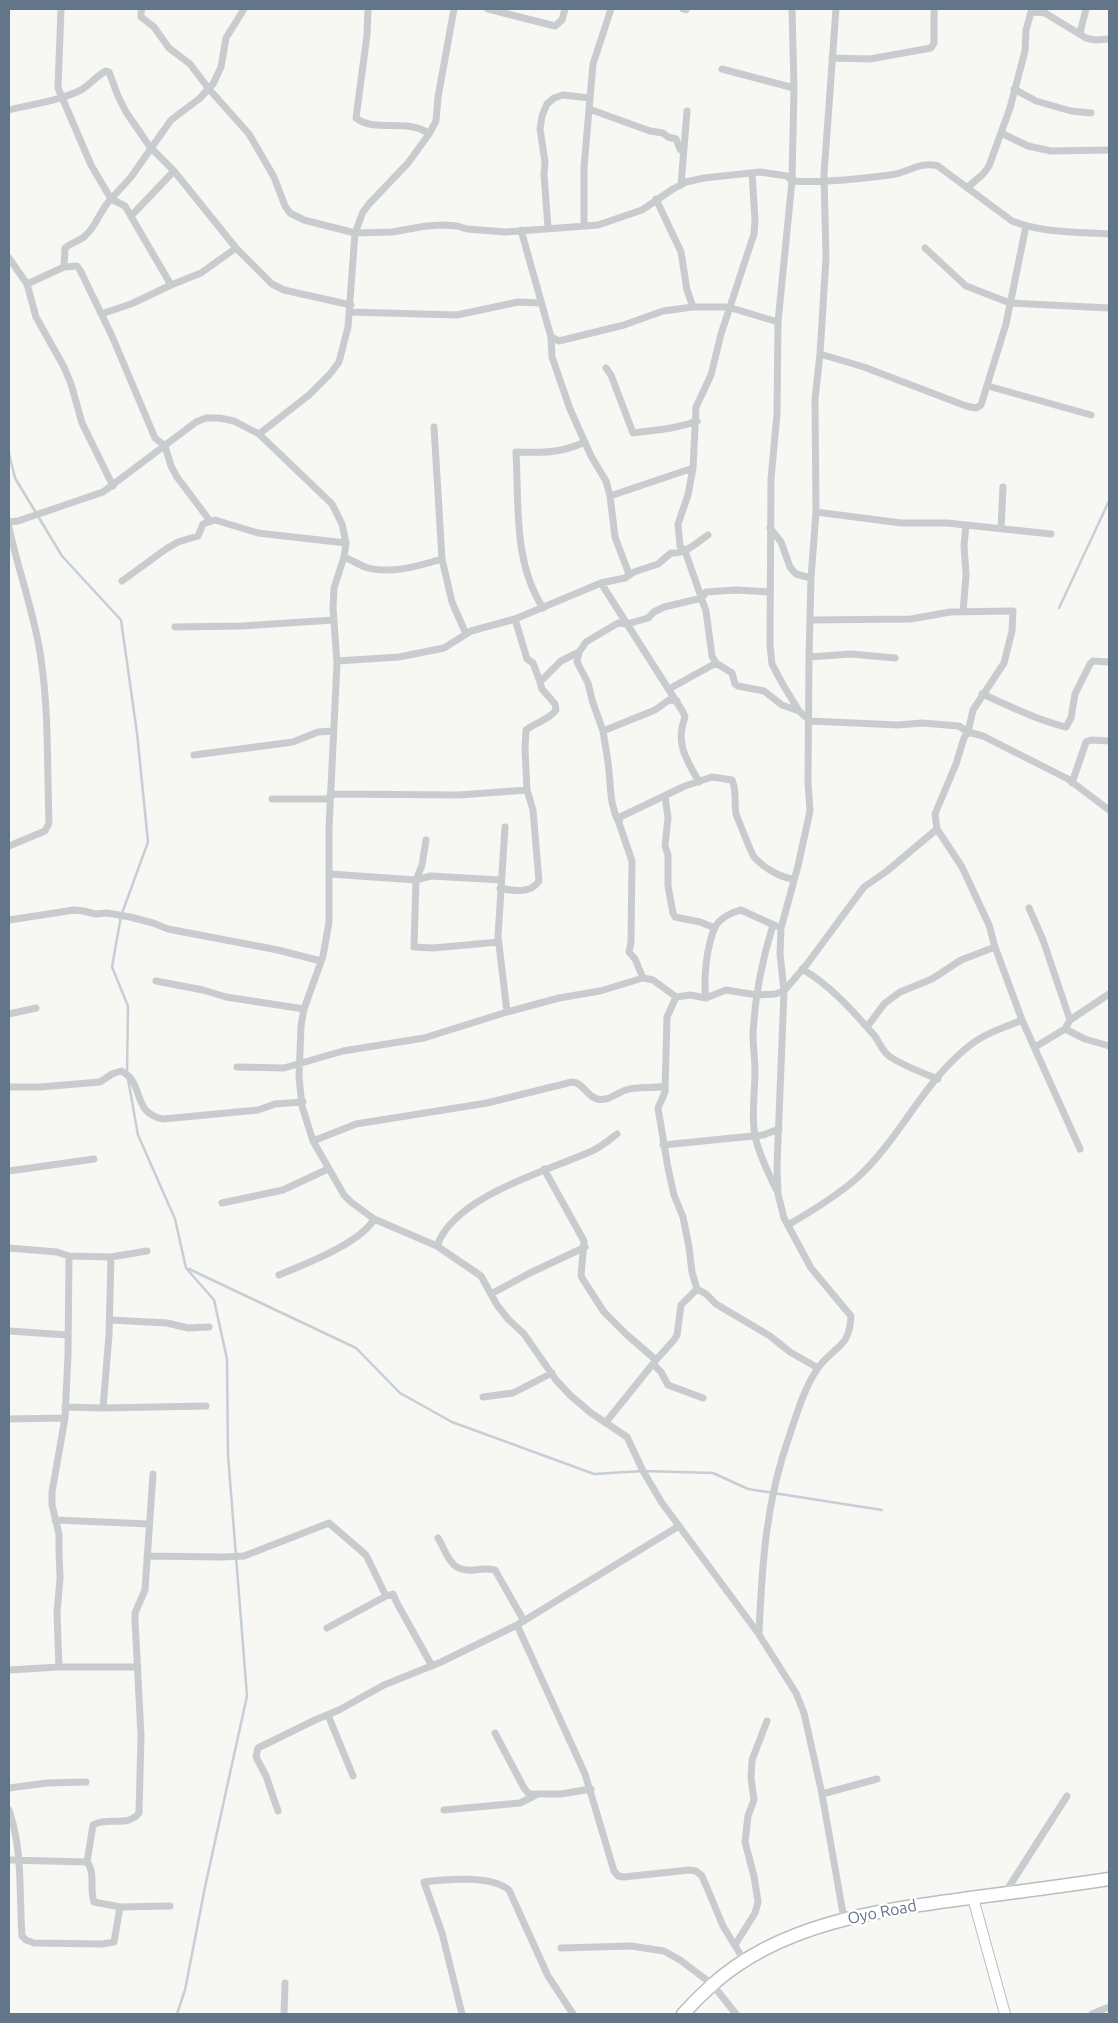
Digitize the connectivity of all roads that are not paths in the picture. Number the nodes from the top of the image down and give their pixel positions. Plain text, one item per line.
1 (61, 9) edge
2 (142, 9) edge
3 (244, 9) edge
4 (368, 9) edge
5 (454, 9) edge
6 (488, 9) edge
7 (565, 9) edge
8 (611, 9) edge
9 (792, 9) edge
10 (836, 9) edge
11 (934, 9) edge
12 (1086, 9) edge
13 (1031, 11) edge
14 (1080, 33) junction
15 (1109, 39) edge
16 (832, 58) junction
17 (722, 69) dead end
18 (794, 88) junction
19 (209, 89) junction
20 (1014, 90) junction
21 (61, 97) junction
22 (590, 98) junction
23 (9, 104) edge
24 (17, 107) junction
25 (589, 109) junction
26 (9, 110) edge
27 (687, 111) dead end
28 (1091, 113) dead end
29 (1001, 133) junction
30 (429, 134) junction
31 (150, 148) junction
32 (1109, 150) edge
33 (683, 152) junction
34 (174, 171) junction
35 (752, 173) junction
36 (792, 181) junction
37 (824, 183) junction
38 (681, 185) junction
39 (967, 188) junction
40 (111, 199) junction
41 (656, 199) junction
42 (131, 216) junction
43 (584, 226) junction
44 (1026, 226) junction
45 (548, 228) junction
46 (521, 230) junction
47 (355, 233) junction
48 (1109, 234) edge
49 (236, 248) junction
50 (925, 248) dead end
51 (9, 258) edge
52 (64, 267) junction
53 (27, 284) junction
54 (171, 285) junction
55 (540, 303) junction
56 (1010, 303) junction
57 (693, 307) junction
58 (730, 307) junction
59 (1109, 308) edge
60 (350, 309) junction
61 (101, 314) junction
62 (778, 322) junction
63 (551, 337) junction
64 (820, 354) junction
65 (606, 368) dead end
66 (988, 386) junction
67 (1091, 415) dead end
68 (696, 421) junction
69 (434, 427) dead end
70 (260, 434) junction
71 (585, 442) junction
72 (165, 446) junction
73 (693, 468) junction
74 (113, 486) junction
75 (1003, 487) dead end
76 (610, 496) junction
77 (816, 512) junction
78 (210, 521) junction
79 (9, 522) edge
80 (966, 526) junction
81 (9, 527) edge
82 (770, 528) junction
83 (1001, 529) junction
84 (1051, 534) dead end
85 (708, 535) dead end
86 (346, 543) junction
87 (685, 551) junction
88 (344, 557) junction
89 (442, 559) junction
90 (629, 574) junction
91 (812, 578) junction
92 (122, 581) dead end
93 (601, 583) junction
94 (770, 592) junction
95 (702, 598) junction
96 (543, 608) junction
97 (963, 612) junction
98 (333, 620) junction
99 (515, 620) junction
100 (810, 620) junction
101 (627, 624) junction
102 (175, 627) dead end
103 (466, 634) junction
104 (579, 652) junction
105 (809, 657) junction
106 (895, 658) dead end
107 (337, 661) junction
108 (1109, 662) edge
109 (716, 663) junction
110 (539, 678) junction
111 (669, 689) junction
112 (982, 694) junction
113 (677, 701) junction
114 (799, 711) junction
115 (810, 721) junction
116 (333, 731) junction
117 (603, 732) junction
118 (968, 732) junction
119 (1109, 742) edge
120 (194, 755) dead end
121 (699, 782) junction
122 (1072, 783) junction
123 (527, 790) junction
124 (330, 796) junction
125 (665, 796) junction
126 (272, 799) dead end
127 (1109, 810) edge
128 (619, 823) junction
129 (505, 827) dead end
130 (937, 829) junction
131 (426, 840) dead end
132 (9, 846) edge
133 (330, 874) junction
134 (794, 879) junction
135 (416, 880) junction
136 (501, 884) junction
137 (1029, 908) dead end
138 (9, 920) edge
139 (777, 926) junction
140 (715, 928) junction
141 (499, 942) junction
142 (766, 946) junction
143 (780, 946) junction
144 (994, 947) junction
145 (321, 961) junction
146 (802, 969) junction
147 (643, 978) junction
148 (156, 981) dead end
149 (784, 991) junction
150 (1109, 994) edge
151 (757, 995) junction
152 (676, 996) junction
153 (706, 998) junction
154 (36, 1008) dead end
155 (304, 1009) junction
156 (507, 1012) junction
157 (9, 1014) edge
158 (1022, 1020) junction
159 (1070, 1020) junction
160 (867, 1028) junction
161 (1065, 1029) junction
162 (1109, 1046) edge
163 (1035, 1047) junction
164 (300, 1065) junction
165 (237, 1067) dead end
166 (938, 1078) junction
167 (665, 1086) junction
168 (9, 1087) edge
169 (303, 1102) junction
170 (779, 1129) junction
171 (617, 1134) dead end
172 (755, 1136) junction
173 (314, 1141) junction
174 (663, 1145) junction
175 (1080, 1150) dead end
176 (94, 1159) dead end
177 (328, 1169) junction
178 (544, 1169) junction
179 (9, 1171) edge
180 (778, 1194) junction
181 (222, 1203) dead end
182 (374, 1219) junction
183 (788, 1225) junction
184 (437, 1246) junction
185 (585, 1247) junction
186 (9, 1248) edge
187 (147, 1251) dead end
188 (69, 1256) junction
189 (111, 1257) junction
190 (279, 1275) dead end
191 (697, 1289) junction
192 (491, 1294) junction
193 (110, 1320) junction
194 (209, 1327) dead end
195 (9, 1331) edge
196 (68, 1335) junction
197 (655, 1363) junction
198 (818, 1368) junction
199 (552, 1373) junction
200 (483, 1397) dead end
201 (703, 1398) dead end
202 (206, 1406) dead end
203 (65, 1407) junction
204 (103, 1408) junction
205 (65, 1418) junction
206 (9, 1419) edge
207 (606, 1422) junction
208 (153, 1474) dead end
209 (55, 1520) junction
210 (149, 1524) junction
211 (679, 1526) junction
212 (438, 1538) dead end
213 (147, 1556) junction
214 (386, 1596) junction
215 (521, 1623) junction
216 (327, 1628) dead end
217 (758, 1633) junction
218 (432, 1666) junction
219 (58, 1667) junction
220 (138, 1667) junction
221 (9, 1670) edge
222 (328, 1715) junction
223 (768, 1721) dead end
224 (494, 1733) dead end
225 (354, 1776) dead end
226 (877, 1779) dead end
227 (86, 1782) dead end
228 (9, 1788) edge
229 (591, 1789) junction
230 (822, 1794) junction
231 (536, 1795) junction
232 (1066, 1796) dead end
233 (9, 1810) edge
234 (444, 1810) dead end
235 (278, 1811) dead end
236 (9, 1860) edge
237 (19, 1861) junction
238 (88, 1862) junction
239 (1109, 1879) edge
240 (1005, 1893) junction
241 (973, 1898) junction
242 (170, 1906) dead end
243 (120, 1907) junction
244 (844, 1918) junction
245 (735, 1946) junction
246 (561, 1948) dead end
247 (745, 1962) junction
248 (285, 1983) dead end
249 (712, 1984) junction
250 (1109, 2007) edge
251 (284, 2014) edge
252 (462, 2014) edge
253 (574, 2014) edge
254 (683, 2014) edge
255 (736, 2014) edge
256 (1005, 2014) edge
257 (1092, 2014) edge

1 - 21 street
2 - 19 street
3 - 19 street
4 - 30 street
5 - 30 street
6 - 7 street
8 - 22 street
9 - 18 street
10 - 16 street
11 - 16 street
12 - 14 street
13 - 14 street
13 - 20 street
14 - 15 street
16 - 37 street
17 - 18 street
18 - 36 street
19 - 31 street
19 - 47 street
20 - 28 street
20 - 29 street
21 - 24 street
21 - 31 street
21 - 40 street
22 - 25 street
22 - 45 street
23 - 24 street
24 - 26 street
25 - 33 street
25 - 43 street
27 - 33 street
29 - 32 street
29 - 39 street
30 - 47 street
31 - 34 street
31 - 40 street
33 - 38 street
34 - 42 street
34 - 49 street
35 - 36 street
35 - 38 street
35 - 58 street
36 - 37 street
36 - 62 street
37 - 39 street
37 - 64 street
38 - 41 street
39 - 44 street
40 - 42 street
40 - 52 street
41 - 43 street
41 - 57 street
42 - 54 street
43 - 45 street
44 - 48 street
44 - 56 street
45 - 46 street
46 - 47 street
46 - 55 street
47 - 60 street
49 - 54 street
49 - 60 street
50 - 56 street
51 - 53 street
52 - 53 street
52 - 61 street
53 - 74 street
54 - 61 street
55 - 60 street
55 - 63 street
56 - 59 street
56 - 66 street
57 - 58 street
57 - 63 street
58 - 62 street
58 - 68 street
60 - 70 street
61 - 72 street
62 - 82 street
63 - 71 street
64 - 66 street
64 - 77 street
65 - 68 street
66 - 67 street
68 - 73 street
69 - 89 street
70 - 72 street
70 - 86 street
71 - 76 street
71 - 96 street
72 - 74 street
72 - 78 street
73 - 76 street
73 - 87 street
74 - 79 street
75 - 83 street
76 - 90 street
77 - 80 street
77 - 91 street
78 - 86 street
78 - 92 street
80 - 83 street
80 - 97 street
81 - 132 street
82 - 91 street
82 - 94 street
83 - 84 street
85 - 87 street
86 - 88 street
87 - 90 street
87 - 95 street
88 - 89 street
88 - 98 street
89 - 103 street
90 - 93 street
91 - 100 street
93 - 96 street
93 - 101 street
94 - 95 street
94 - 114 street
95 - 101 street
95 - 109 street
96 - 99 street
97 - 100 street
97 - 112 street
98 - 102 street
98 - 107 street
99 - 103 street
99 - 110 street
100 - 105 street
101 - 104 street
101 - 111 street
103 - 107 street
104 - 110 street
104 - 117 street
105 - 106 street
105 - 115 street
107 - 116 street
108 - 112 street
109 - 111 street
109 - 114 street
110 - 123 street
111 - 113 street
112 - 118 street
113 - 117 street
113 - 121 street
114 - 115 street
115 - 118 street
115 - 134 street
116 - 120 street
116 - 124 street
117 - 128 street
118 - 122 street
118 - 130 street
119 - 122 street
121 - 125 street
121 - 134 street
122 - 127 street
123 - 124 street
123 - 136 street
124 - 126 street
124 - 133 street
125 - 128 street
125 - 140 street
128 - 147 street
129 - 136 street
130 - 144 street
130 - 146 street
131 - 135 street
133 - 135 street
133 - 145 street
134 - 139 street
135 - 136 street
135 - 141 street
136 - 141 street
137 - 159 street
138 - 145 street
139 - 140 street
139 - 142 street
139 - 143 street
140 - 153 street
141 - 156 street
142 - 143 street
142 - 151 street
143 - 149 street
144 - 158 street
144 - 160 street
145 - 155 street
146 - 149 street
146 - 160 street
147 - 152 street
147 - 156 street
148 - 155 street
149 - 151 street
149 - 170 street
150 - 159 street
151 - 153 street
151 - 172 street
152 - 153 street
152 - 167 street
154 - 157 street
155 - 164 street
156 - 164 street
158 - 163 street
158 - 166 street
159 - 161 street
160 - 166 street
161 - 162 street
161 - 163 street
163 - 175 street
164 - 165 street
164 - 169 street
166 - 183 street
167 - 173 street
167 - 174 street
168 - 169 street
169 - 173 street
170 - 172 street
170 - 180 street
171 - 178 street
172 - 174 street
172 - 180 street
173 - 177 street
174 - 191 street
176 - 179 street
177 - 181 street
177 - 182 street
178 - 184 street
178 - 185 street
180 - 183 street
182 - 184 street
182 - 190 street
183 - 198 street
184 - 192 street
185 - 192 street
185 - 197 street
186 - 188 street
187 - 189 street
188 - 189 street
188 - 196 street
189 - 193 street
191 - 197 street
191 - 198 street
192 - 199 street
193 - 194 street
193 - 204 street
195 - 196 street
196 - 203 street
197 - 201 street
197 - 207 street
198 - 217 street
199 - 200 street
199 - 207 street
202 - 204 street
203 - 204 street
203 - 205 street
205 - 206 street
205 - 209 street
207 - 211 street
208 - 210 street
209 - 210 street
209 - 219 street
210 - 213 street
211 - 215 street
211 - 217 street
212 - 215 street
213 - 214 street
213 - 220 street
214 - 216 street
214 - 218 street
215 - 218 street
215 - 229 street
217 - 230 street
218 - 222 street
219 - 220 street
219 - 221 street
220 - 238 street
222 - 225 street
222 - 235 street
223 - 245 street
224 - 231 street
226 - 230 street
227 - 228 street
229 - 231 street
229 - 245 street
230 - 244 street
231 - 234 street
232 - 240 street
233 - 237 street
236 - 237 street
237 - 238 street
237 - 243 street
238 - 243 street
239 - 240 highway, Oyo Road
240 - 241 highway, Oyo Road
241 - 244 highway, Oyo Road
241 - 256 street
242 - 243 street
244 - 247 highway, Oyo Road
245 - 247 street
246 - 249 street
247 - 249 highway, Oyo Road
248 - 251 street
249 - 254 highway, Oyo Road
249 - 255 street
250 - 257 street
252 - 253 street

